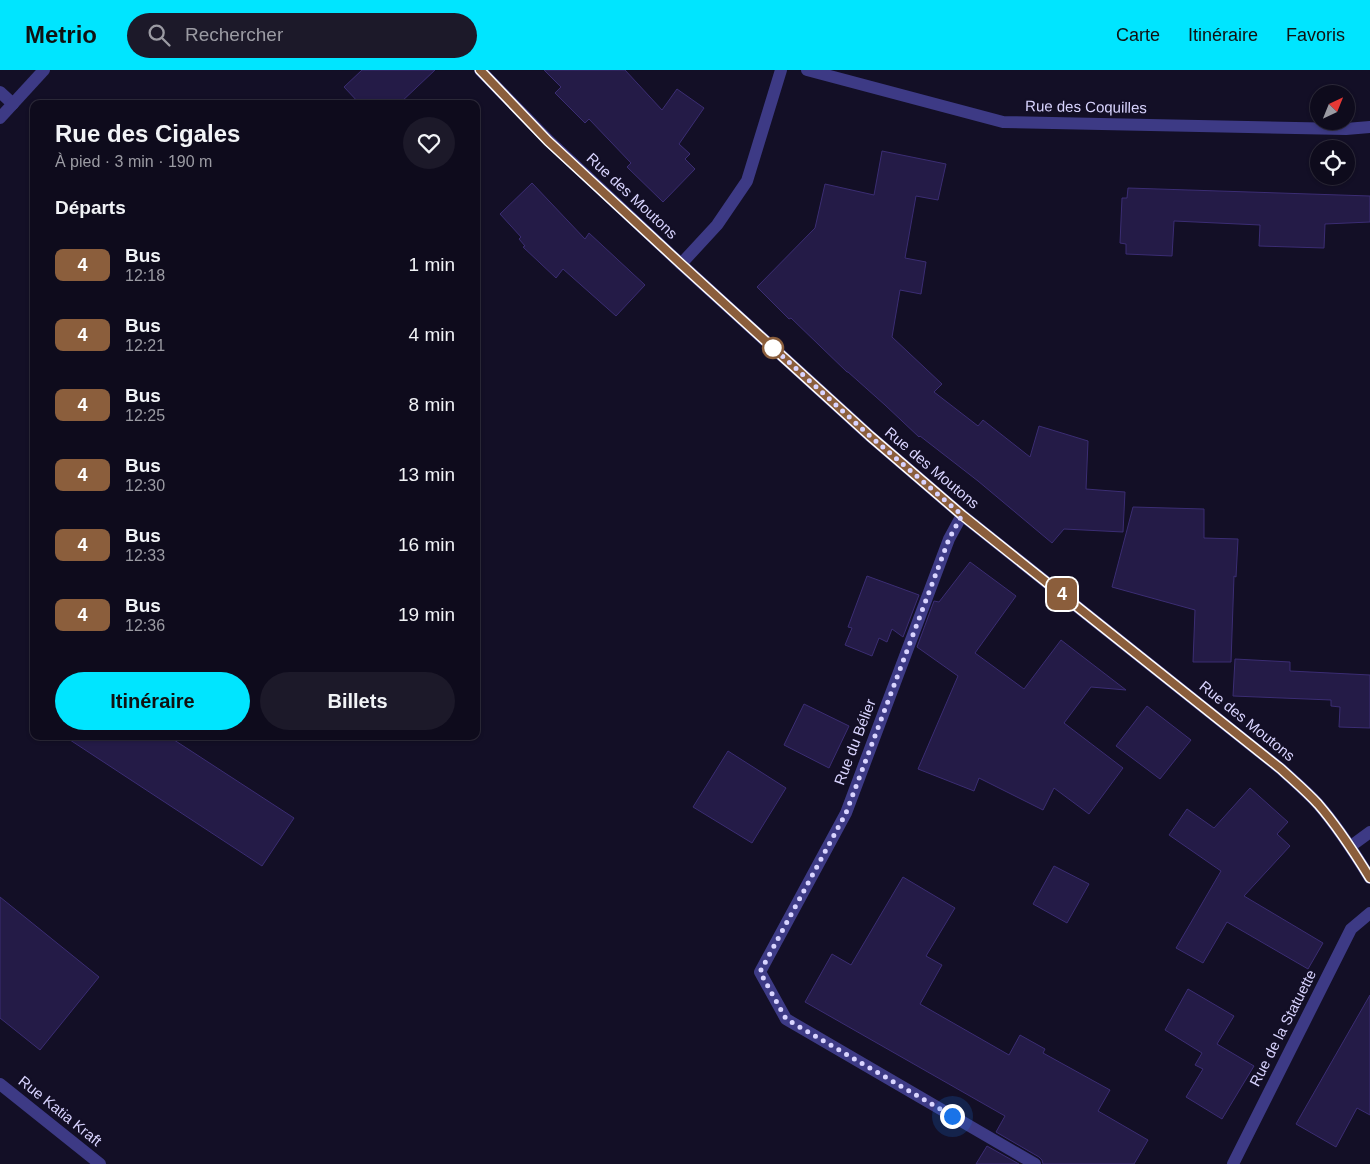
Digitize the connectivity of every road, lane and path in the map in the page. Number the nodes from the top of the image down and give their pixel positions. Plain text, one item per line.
1 (44, 70) edge
2 (480, 70) edge
3 (781, 70) edge
4 (807, 70) edge
5 (0, 92) edge
6 (12, 104) junction
7 (0, 118) edge
8 (1370, 127) edge
9 (681, 264) junction
10 (962, 515) junction
11 (1370, 832) edge
12 (1351, 846) junction
13 (1370, 878) edge
14 (1370, 913) edge
15 (0, 1084) edge
16 (100, 1164) edge
17 (1035, 1164) edge
18 (1233, 1164) edge

1 - 6 street
2 - 9 street, Rue des Moutons
3 - 9 street
4 - 8 street, Rue des Coquilles
5 - 6 street
6 - 7 street
9 - 10 street, Rue des Moutons
10 - 12 street, Rue des Moutons
10 - 17 street, Rue du Bélier
11 - 12 street
12 - 13 street, Rue des Moutons
14 - 18 street, Rue de la Statuette
15 - 16 street, Rue Katia Kraft

